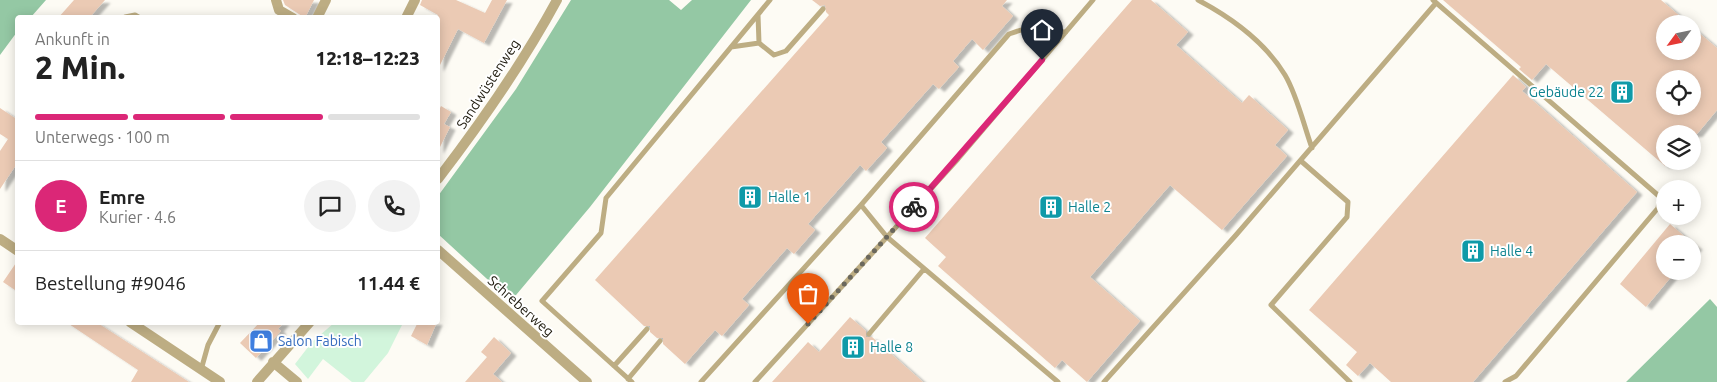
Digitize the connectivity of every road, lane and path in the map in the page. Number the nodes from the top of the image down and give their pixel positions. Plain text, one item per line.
1 (276, 0) edge
2 (326, 0) edge
3 (414, 0) edge
4 (557, 0) edge
5 (770, 0) edge
6 (1093, 0) edge
7 (1198, 0) edge
8 (1434, 2) edge
9 (823, 9) dead end
10 (288, 15) edge
11 (318, 15) edge
12 (407, 15) edge
13 (758, 15) junction
14 (1066, 32) junction
15 (759, 43) junction
16 (731, 47) junction
17 (1312, 148) junction
18 (1301, 161) junction
19 (440, 176) edge
20 (860, 205) junction
21 (887, 237) junction
22 (0, 239) edge
23 (15, 248) edge
24 (440, 252) edge
25 (924, 269) junction
26 (134, 325) edge
27 (218, 325) edge
28 (307, 325) edge
29 (647, 329) dead end
30 (869, 334) dead end
31 (660, 341) dead end
32 (273, 362) junction
33 (614, 366) junction
34 (201, 370) junction
35 (630, 381) edge
36 (220, 382) edge
37 (257, 382) edge
38 (297, 382) edge
39 (587, 382) edge
40 (701, 382) edge
41 (755, 382) edge
42 (1058, 382) edge
43 (1104, 382) edge
44 (1350, 382) edge
45 (1505, 382) edge

1 - 10 street
2 - 11 street
3 - 12 street
4 - 19 street, Sandwüstenweg
5 - 13 lane
6 - 14 lane
7 - 17 lane
8 - 17 lane
8 - 45 lane
9 - 15 lane
13 - 15 lane
13 - 16 lane
14 - 20 lane
14 - 21 lane
15 - 16 lane
16 - 33 lane
17 - 18 lane
18 - 43 lane
18 - 44 lane
20 - 21 lane
20 - 40 lane
21 - 25 lane
21 - 41 lane
22 - 23 street
24 - 39 street, Schreberweg
25 - 30 lane
25 - 42 lane
26 - 34 street
27 - 34 lane
28 - 32 street
29 - 33 lane
31 - 35 lane
32 - 37 street
32 - 38 street
33 - 35 lane
34 - 36 street

